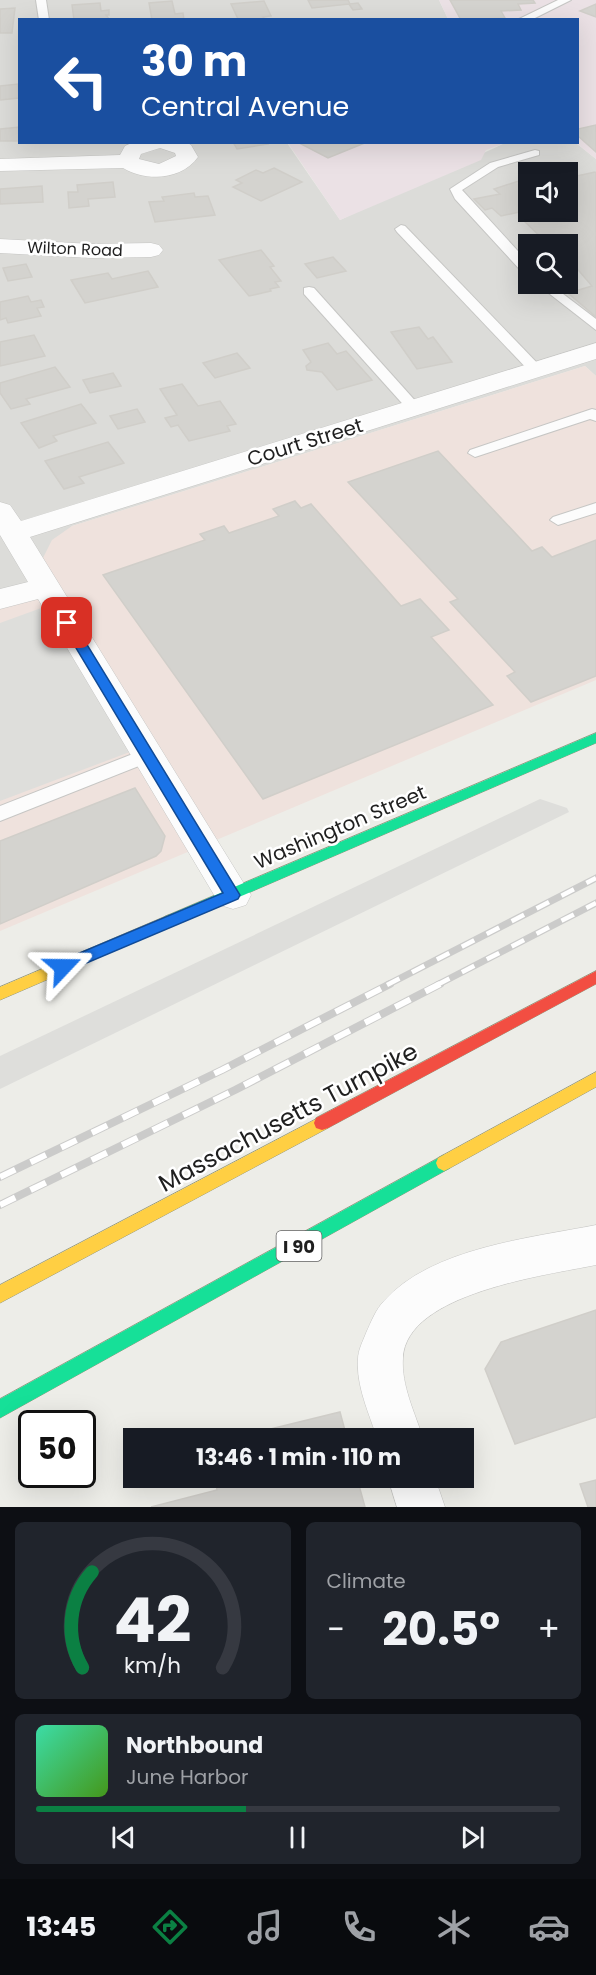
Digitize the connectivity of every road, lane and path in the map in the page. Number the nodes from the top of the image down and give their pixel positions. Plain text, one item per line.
1 (41, 0) edge
2 (566, 0) edge
3 (552, 3) edge
4 (44, 18) edge
5 (526, 18) edge
6 (151, 144) edge
7 (170, 144) edge
8 (535, 153) dead end
9 (128, 160) junction
10 (0, 165) edge
11 (400, 228) dead end
12 (0, 246) edge
13 (151, 250) dead end
14 (518, 259) edge
15 (309, 291) dead end
16 (556, 294) edge
17 (596, 326) edge
18 (596, 351) edge
19 (536, 370) junction
20 (414, 408) junction
21 (596, 417) edge
22 (475, 453) dead end
23 (596, 508) edge
24 (558, 520) dead end
25 (7, 522) edge
26 (45, 587) junction
27 (0, 599) edge
28 (596, 738) edge
29 (148, 755) junction
30 (0, 814) edge
31 (233, 895) junction
32 (596, 977) edge
33 (0, 994) edge
34 (596, 1079) edge
35 (596, 1245) edge
36 (0, 1294) edge
37 (0, 1409) edge
38 (398, 1428) edge
39 (415, 1488) edge
40 (420, 1507) edge

1 - 4 lane
2 - 3 lane
3 - 5 lane
6 - 9 street
7 - 9 street
8 - 14 lane
9 - 10 street
11 - 19 lane
12 - 13 street, Wilton Road
15 - 20 lane
16 - 17 lane
18 - 19 street, Court Street
19 - 20 street, Court Street
20 - 25 street, Court Street
21 - 22 lane
23 - 24 lane
25 - 26 street
26 - 27 street
26 - 29 street
28 - 31 main road, Washington Street
29 - 30 lane
29 - 31 street
31 - 33 main road, Washington Street
32 - 36 main road, Massachusetts Turnpike
34 - 37 main road, I 90
35 - 38 street
39 - 40 street

